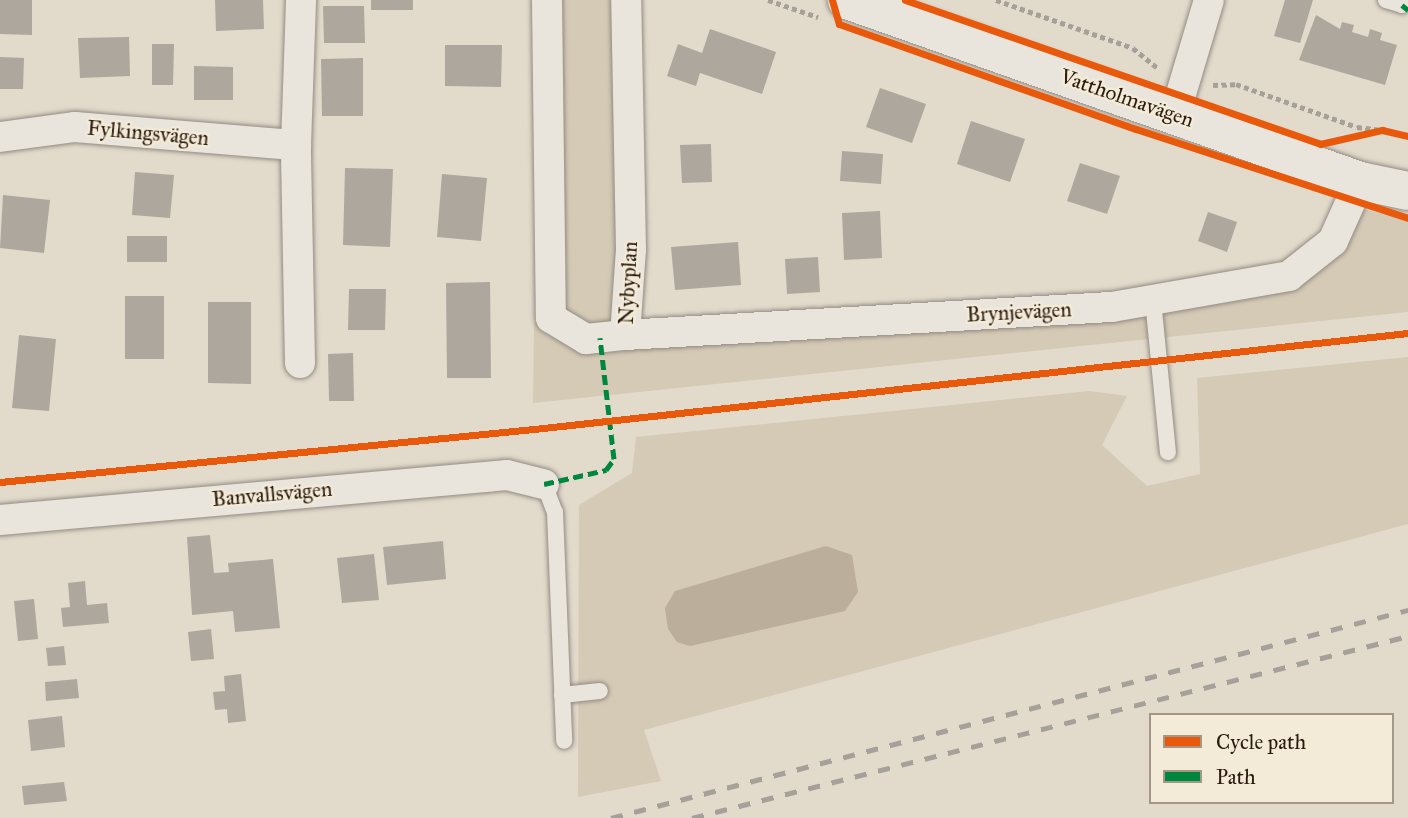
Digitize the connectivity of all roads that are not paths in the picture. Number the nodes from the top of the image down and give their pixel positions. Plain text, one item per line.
1 (301, 0) edge
2 (547, 0) edge
3 (626, 0) edge
4 (847, 0) edge
5 (1209, 0) edge
6 (1386, 0) edge
7 (1404, 0) edge
8 (1175, 114) junction
9 (0, 137) edge
10 (296, 145) junction
11 (1360, 181) junction
12 (1408, 191) edge
13 (1153, 300) junction
14 (625, 335) junction
15 (300, 363) dead end
16 (1168, 452) dead end
17 (544, 484) joint
18 (0, 520) edge
19 (600, 691) dead end
20 (562, 695) junction
21 (564, 741) dead end

1 - 10 street
2 - 14 street, Nybyplan
3 - 14 street, Nybyplan
4 - 8 main road, Vattholmavägen
5 - 8 street
6 - 7 lane
8 - 11 main road, Vattholmavägen
9 - 10 street, Fylkingsvägen
10 - 15 street
11 - 12 main road, Vattholmavägen
11 - 13 street, Brynjevägen
13 - 14 street, Brynjevägen
13 - 16 lane
17 - 18 street, Banvallsvägen
17 - 20 lane
19 - 20 lane
20 - 21 lane

